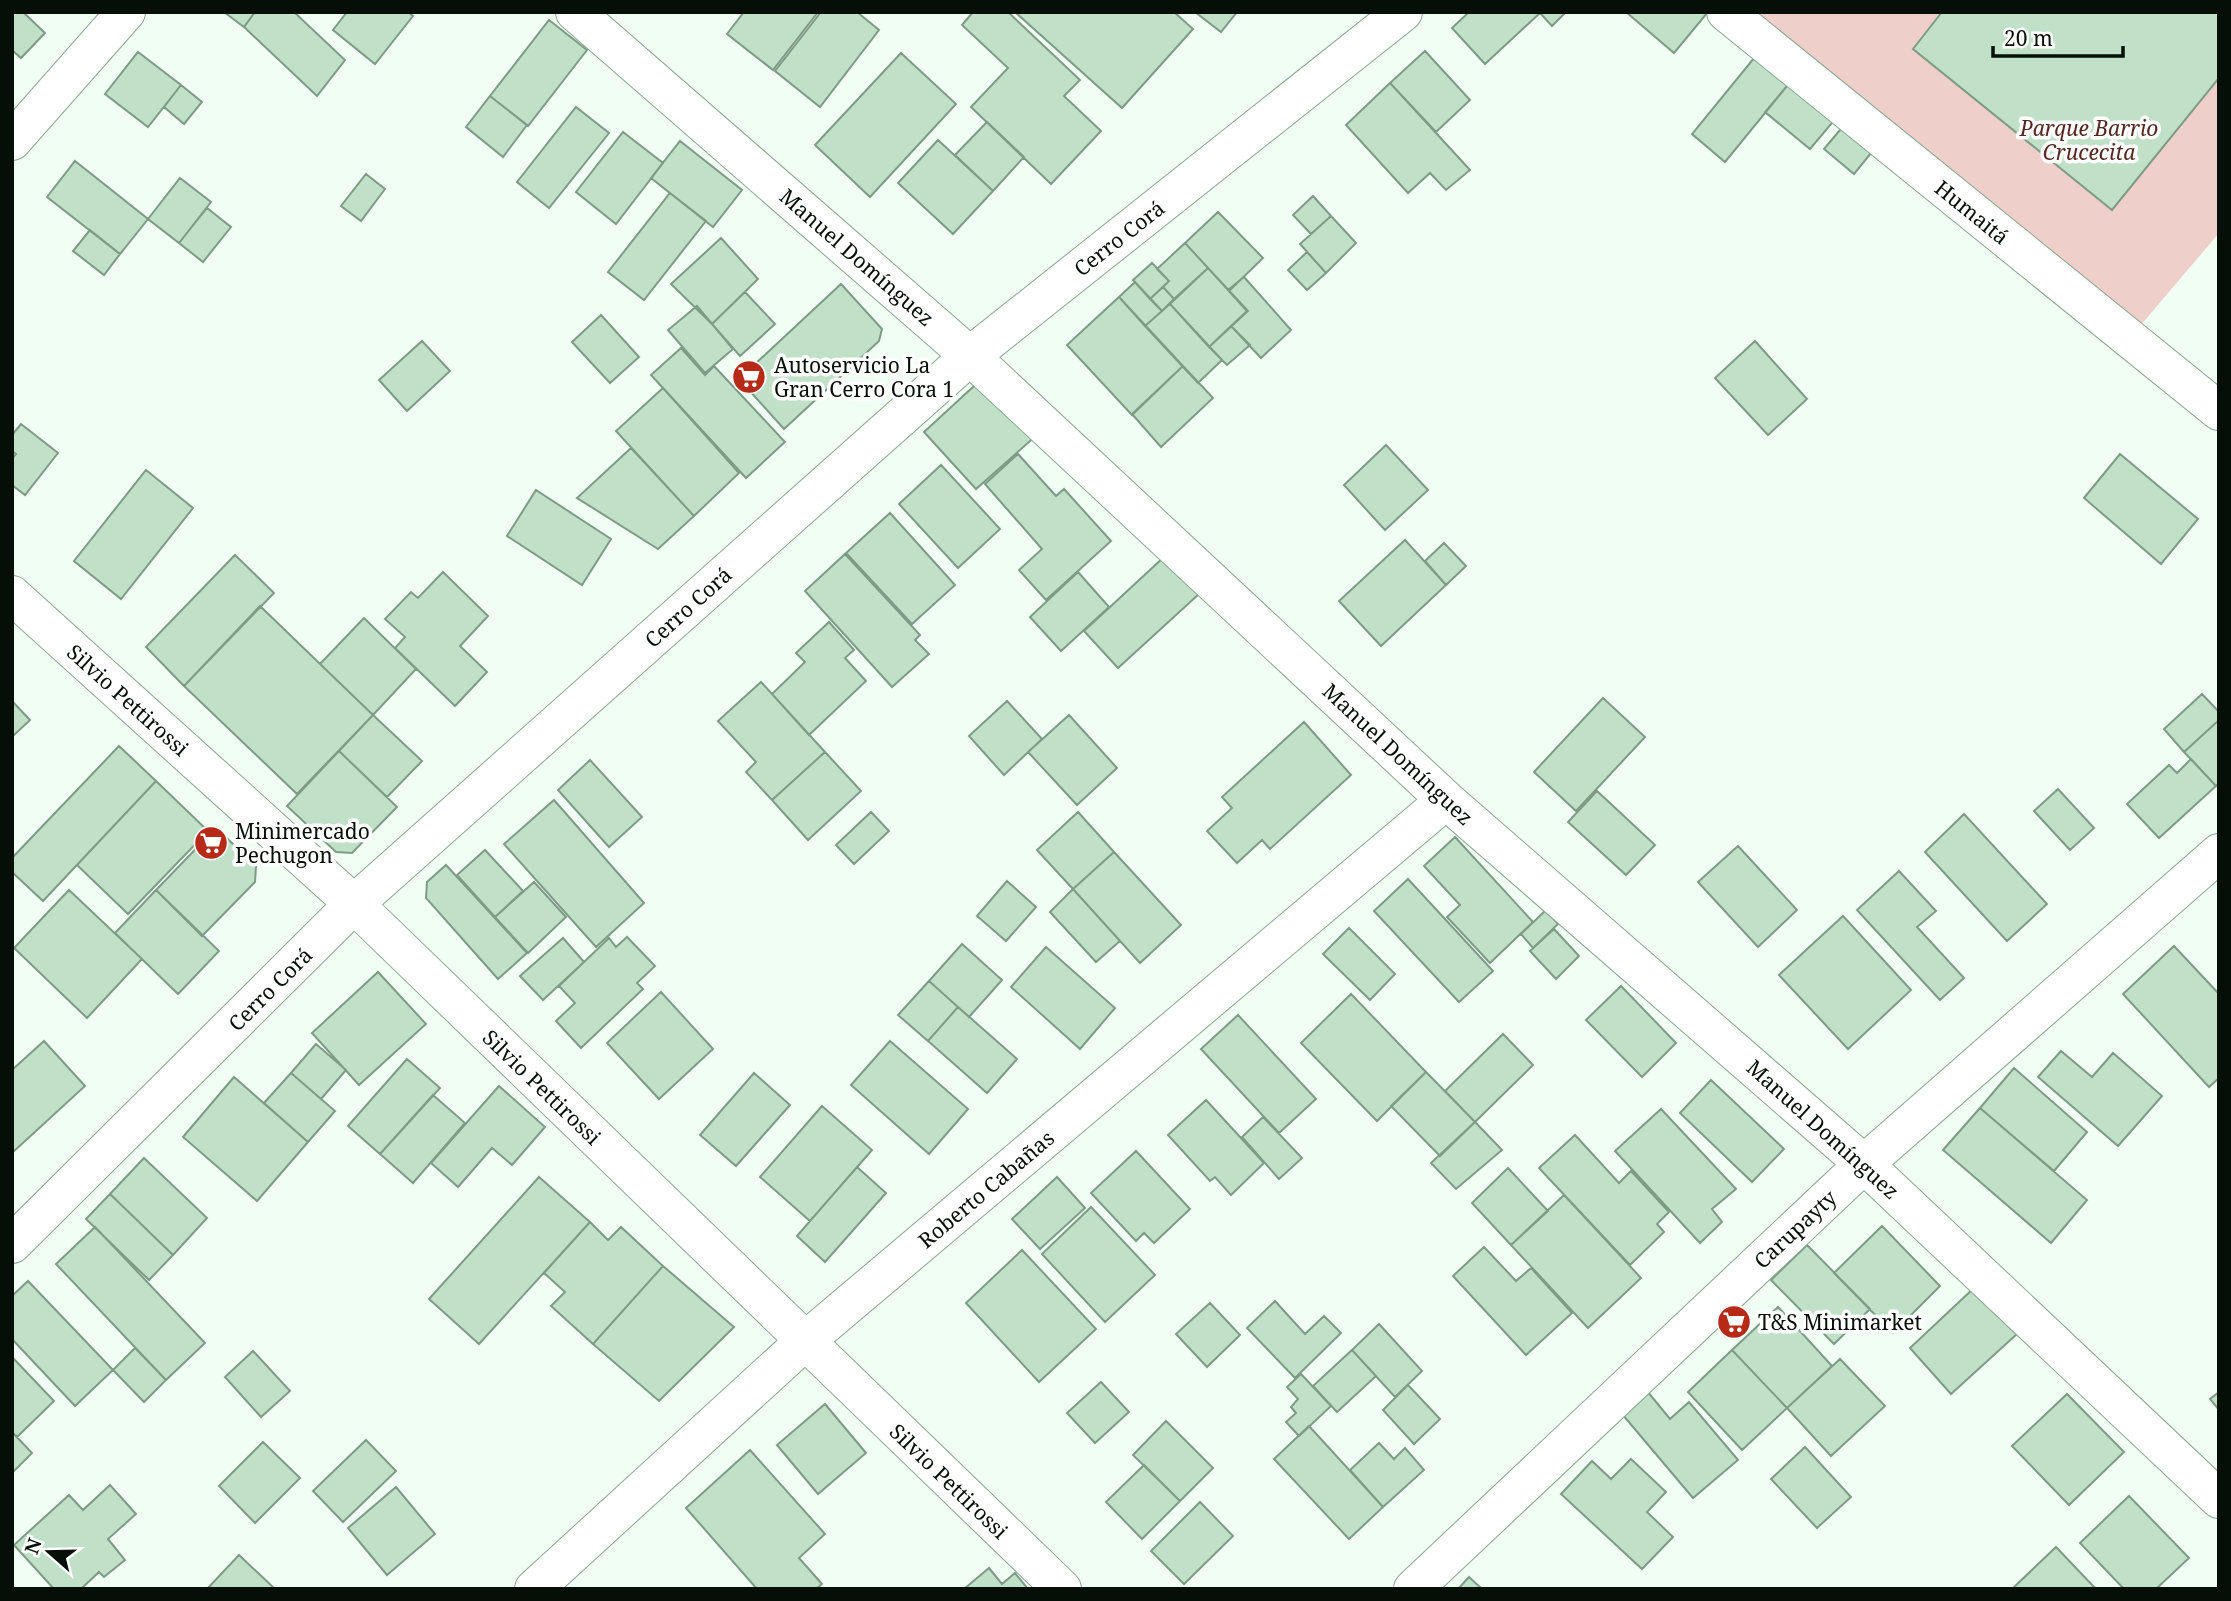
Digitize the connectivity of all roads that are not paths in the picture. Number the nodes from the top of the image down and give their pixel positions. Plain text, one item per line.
1 (126, 12) edge
2 (575, 12) edge
3 (1403, 12) edge
4 (1726, 12) edge
5 (12, 141) edge
6 (970, 356) junction
7 (2219, 411) edge
8 (12, 595) edge
9 (1447, 800) junction
10 (2219, 853) edge
11 (354, 904) junction
12 (1864, 1164) junction
13 (12, 1244) edge
14 (804, 1342) junction
15 (2219, 1499) edge
16 (534, 1589) edge
17 (1062, 1589) edge
18 (1413, 1589) edge

1 - 5 street
2 - 6 street, Manuel Domínguez
3 - 6 street, Cerro Corá
4 - 7 street, Humaitá
6 - 9 street, Manuel Domínguez
6 - 11 street, Cerro Corá
8 - 11 street, Silvio Pettirossi
9 - 12 street, Manuel Domínguez
9 - 14 street, Roberto Cabañas
10 - 12 street, Carupayty
11 - 13 street, Cerro Corá
11 - 14 street, Silvio Pettirossi
12 - 15 street, Manuel Domínguez
12 - 18 street, Carupayty
14 - 16 street, Roberto Cabañas
14 - 17 street, Silvio Pettirossi

